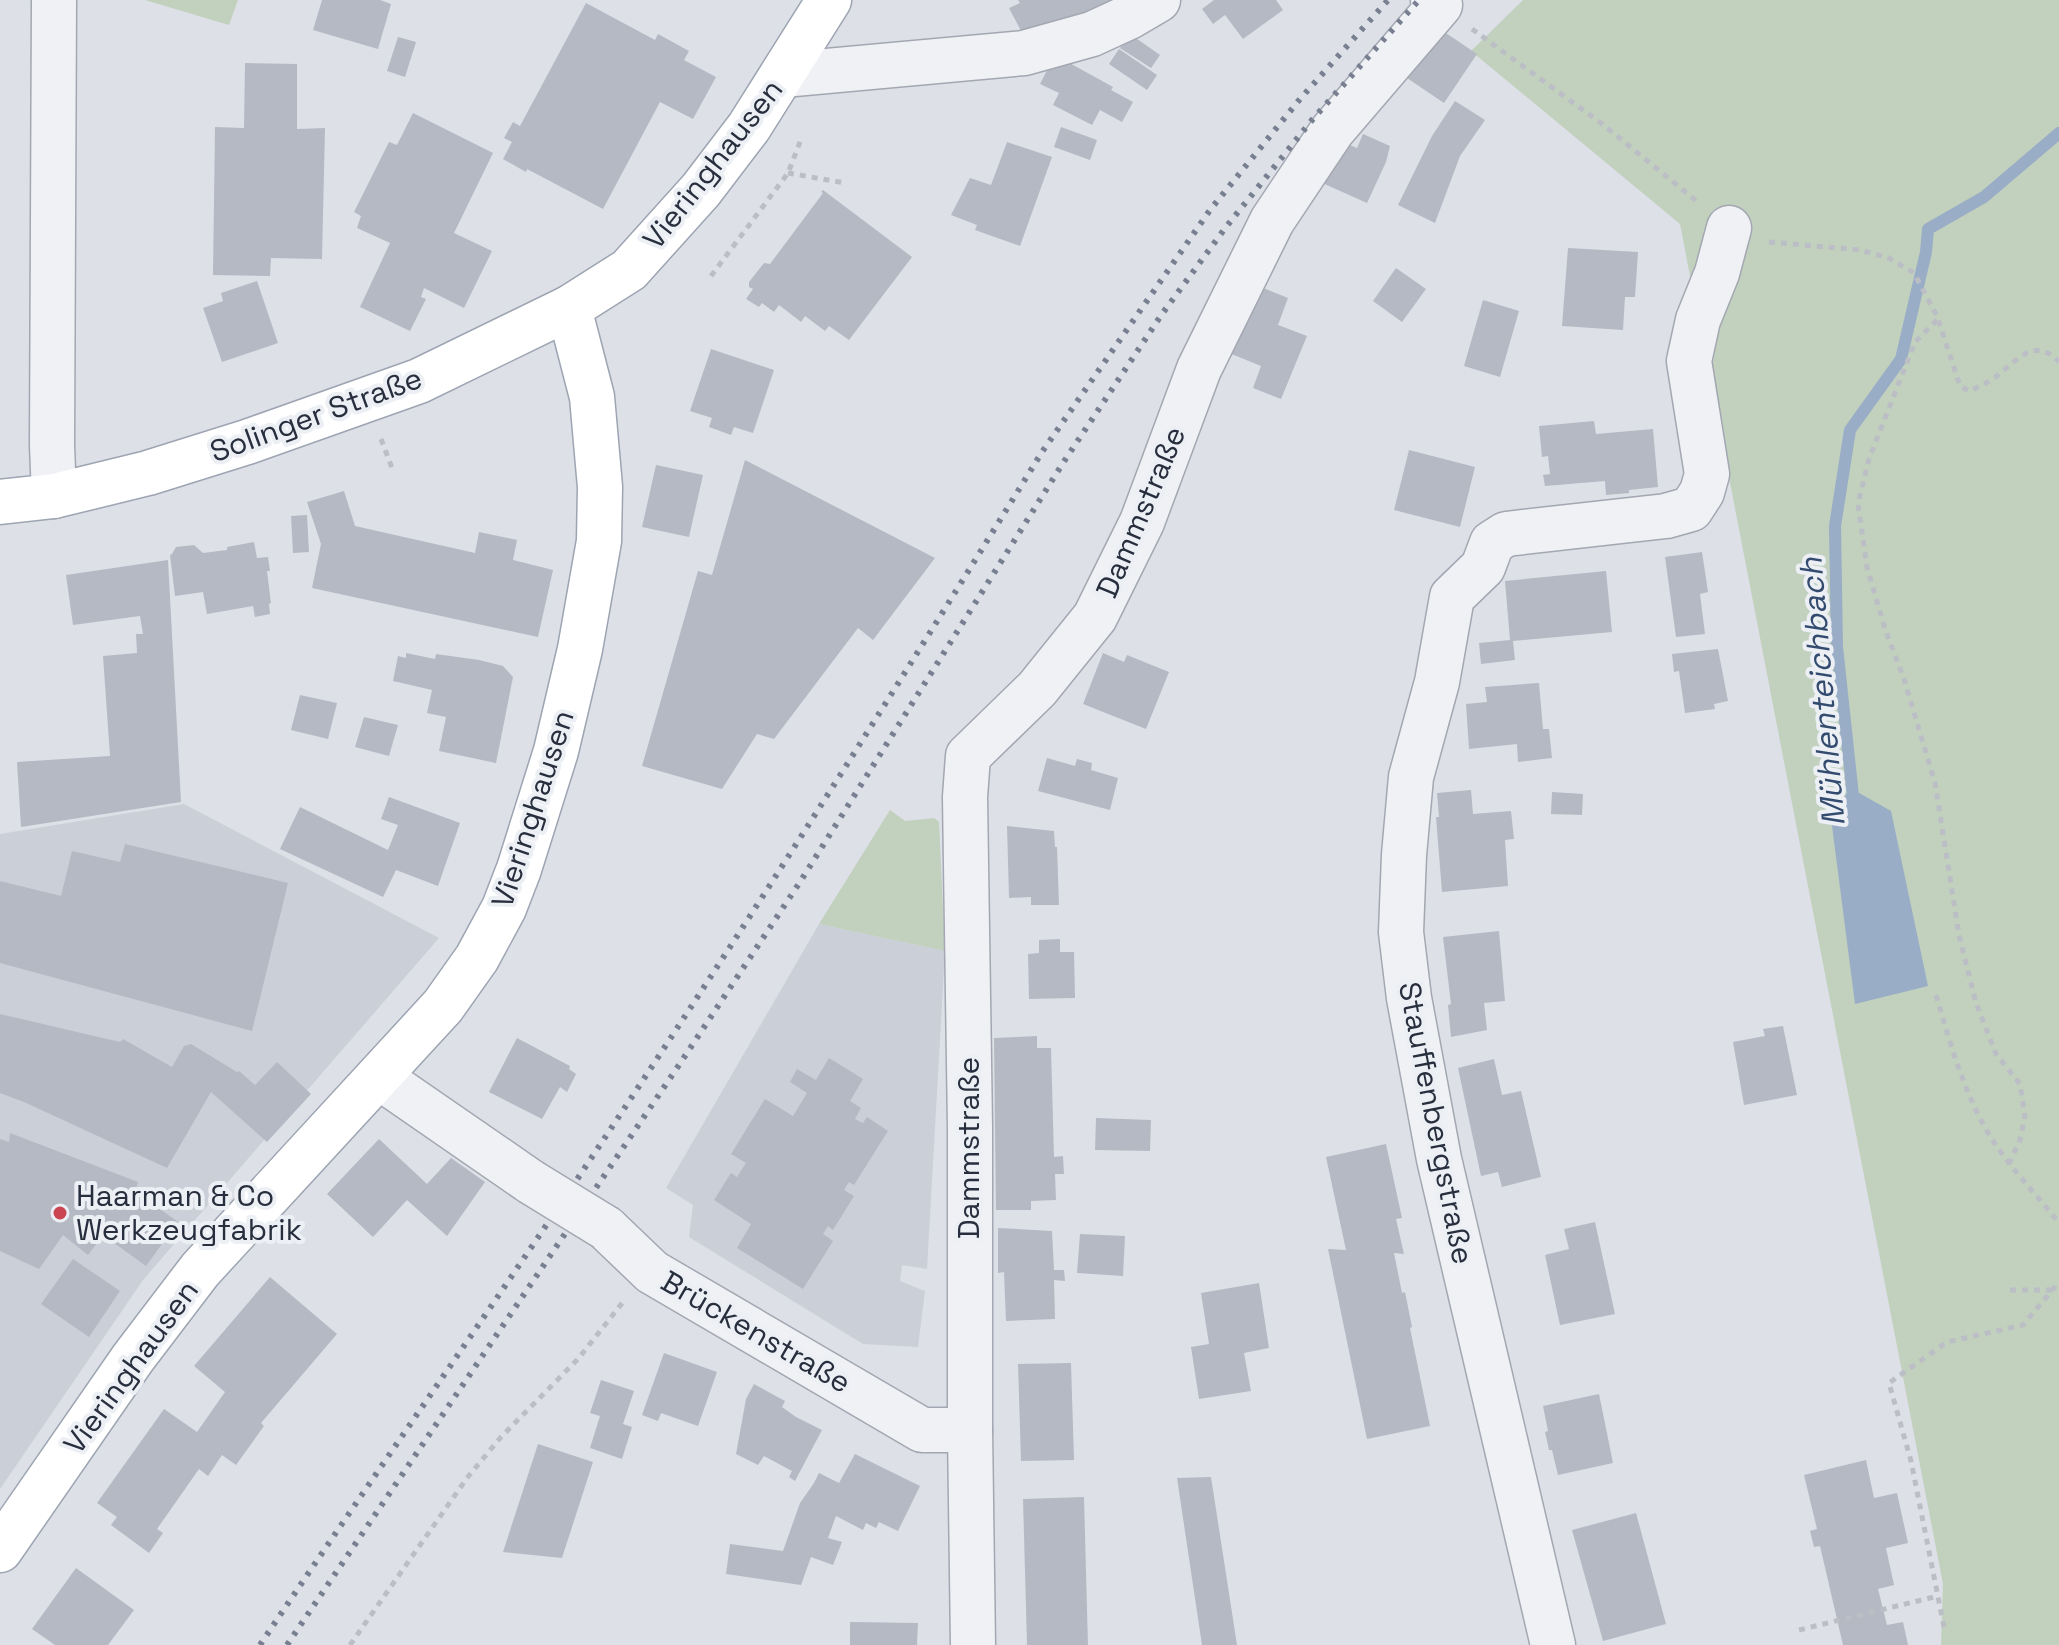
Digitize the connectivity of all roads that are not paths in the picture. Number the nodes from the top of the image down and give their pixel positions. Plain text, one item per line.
1 (54, 0) edge
2 (829, 0) edge
3 (1158, 0) edge
4 (1436, 2) edge
5 (783, 75) junction
6 (1729, 228) road end
7 (569, 308) junction
8 (54, 496) junction
9 (0, 502) edge
10 (379, 1077) junction
11 (970, 1430) junction
12 (0, 1550) edge
13 (973, 1645) edge
14 (1553, 1645) edge

1 - 8 street
2 - 5 main road, Vieringhausen
3 - 5 street
4 - 11 street, Dammstraße
5 - 7 main road, Vieringhausen
6 - 14 street, Stauffenbergstraße
7 - 8 main road, Solinger Straße
7 - 10 main road, Vieringhausen
8 - 9 main road, Solinger Straße
10 - 11 street, Brückenstraße, bridge
10 - 12 main road, Vieringhausen
11 - 13 street

